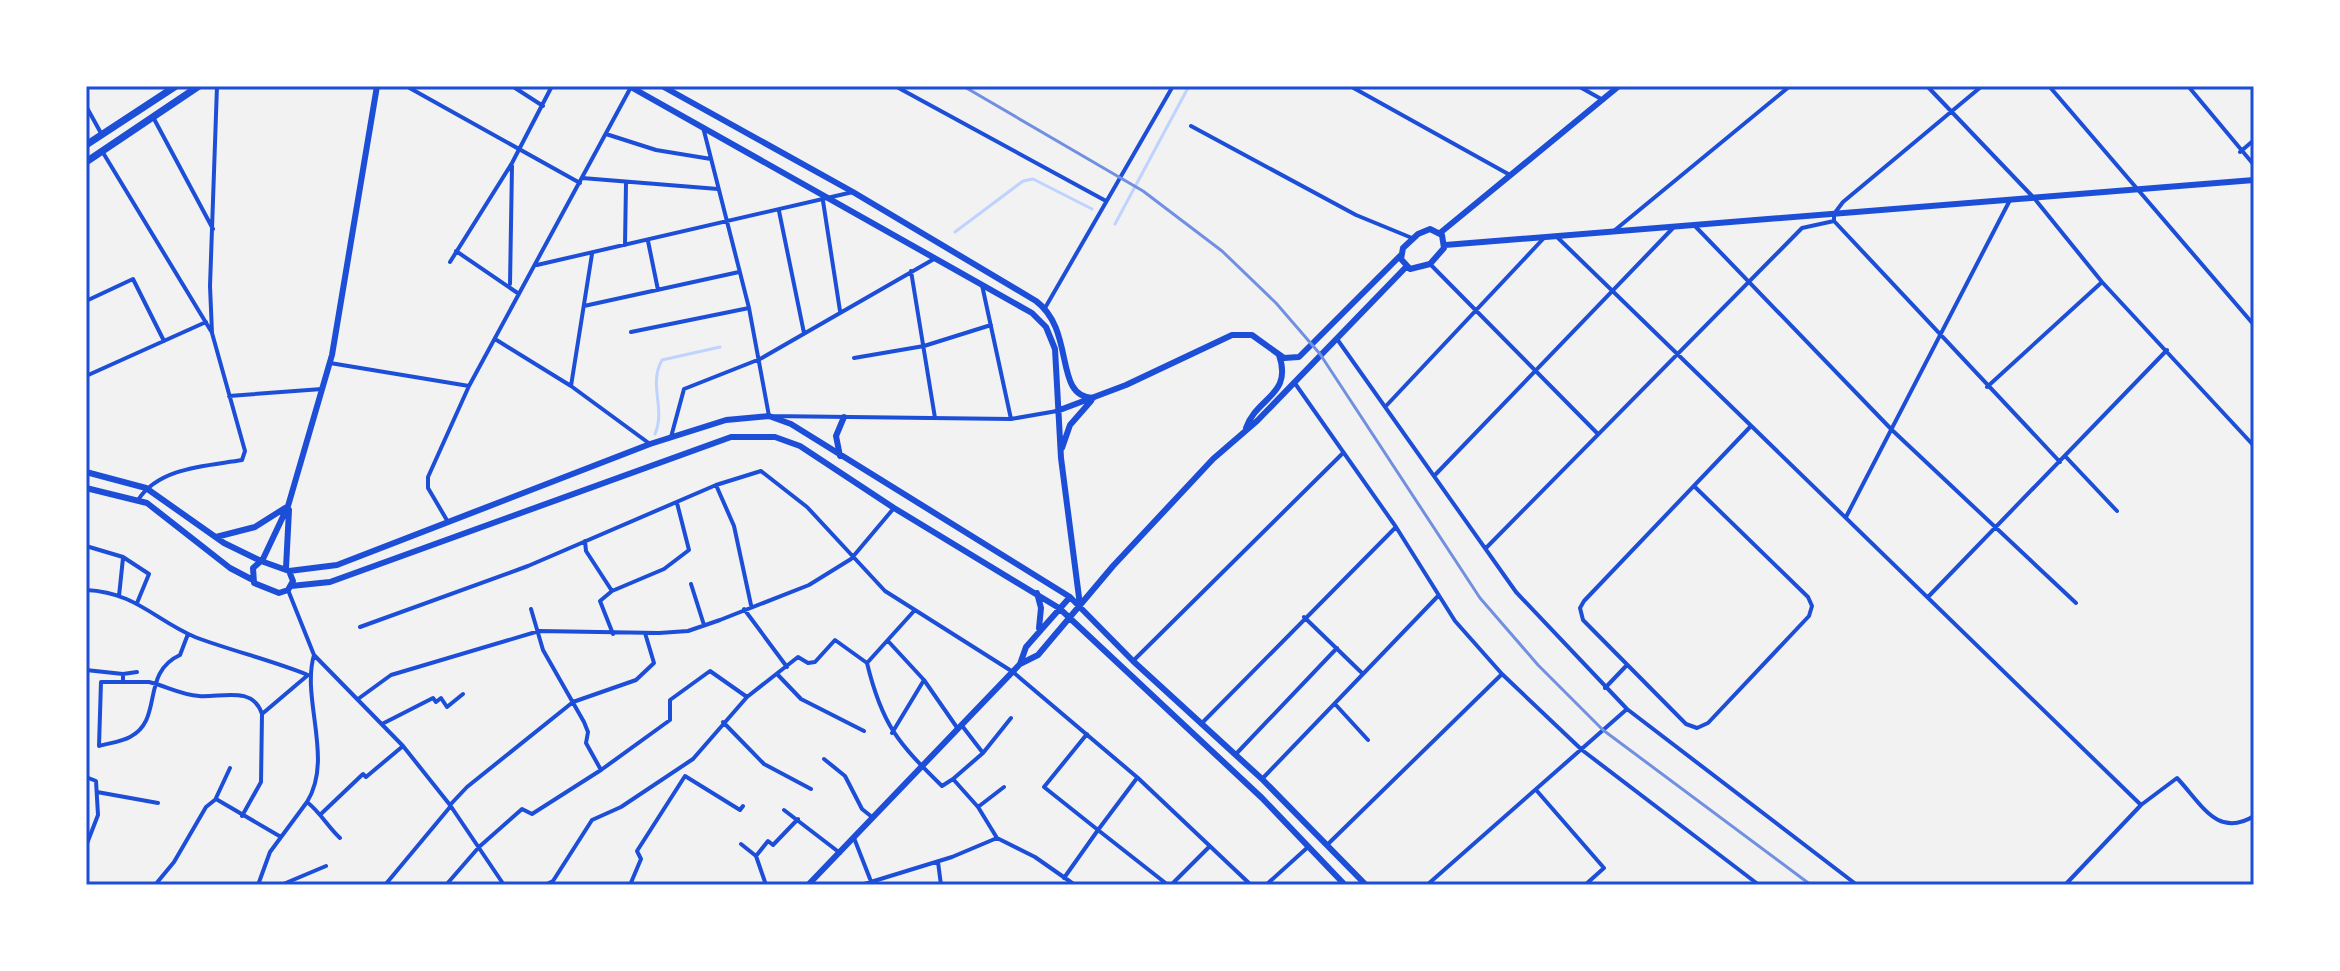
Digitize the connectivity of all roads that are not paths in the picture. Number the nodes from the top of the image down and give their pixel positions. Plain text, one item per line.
1 (176, 86) edge
2 (199, 86) edge
3 (217, 86) edge
4 (377, 86) edge
5 (406, 86) edge
6 (512, 86) edge
7 (552, 86) edge
8 (662, 86) edge
9 (895, 86) edge
10 (1173, 86) edge
11 (1350, 86) edge
12 (1578, 86) edge
13 (1619, 86) edge
14 (1790, 86) edge
15 (1927, 86) edge
16 (1982, 86) edge
17 (2049, 86) edge
18 (2188, 86) edge
19 (630, 87) edge
20 (1603, 100) junction
21 (86, 106) edge
22 (543, 106) junction
23 (1952, 112) junction
24 (88, 116) edge
25 (153, 117) junction
26 (702, 125) junction
27 (1191, 126) dead end
28 (606, 134) junction
29 (102, 135) junction
30 (2254, 140) edge
31 (86, 145) edge
32 (518, 148) junction
33 (102, 151) junction
34 (2240, 152) junction
35 (711, 159) junction
36 (86, 162) edge
37 (512, 163) junction
38 (2254, 165) edge
39 (1510, 175) junction
40 (581, 180) junction
41 (2254, 180) edge
42 (626, 183) junction
43 (718, 189) junction
44 (2139, 190) junction
45 (853, 192) junction
46 (833, 198) junction
47 (2034, 198) junction
48 (2010, 200) junction
49 (823, 201) junction
50 (1106, 201) junction
51 (779, 211) junction
52 (1834, 218) junction
53 (727, 222) junction
54 (1694, 225) junction
55 (1675, 227) junction
56 (214, 231) junction
57 (1613, 232) junction
58 (1440, 233) junction
59 (1556, 236) junction
60 (1545, 237) junction
61 (1412, 238) junction
62 (648, 240) junction
63 (625, 245) junction
64 (1445, 245) junction
65 (456, 251) junction
66 (592, 254) junction
67 (1401, 255) junction
68 (934, 259) junction
69 (450, 262) dead end
70 (1430, 264) junction
71 (537, 265) junction
72 (1406, 267) junction
73 (911, 271) junction
74 (739, 272) junction
75 (2102, 282) junction
76 (510, 284) junction
77 (982, 284) junction
78 (1747, 284) junction
79 (658, 290) junction
80 (1613, 293) junction
81 (519, 294) junction
82 (86, 301) edge
83 (584, 306) junction
84 (749, 308) junction
85 (1045, 308) junction
86 (840, 311) junction
87 (1475, 313) junction
88 (206, 322) junction
89 (991, 325) junction
90 (2254, 325) edge
91 (1059, 329) junction
92 (631, 332) dead end
93 (212, 333) junction
94 (804, 333) junction
95 (1050, 334) junction
96 (1336, 337) junction
97 (1941, 337) junction
98 (495, 339) junction
99 (164, 341) junction
100 (924, 346) junction
101 (2167, 350) junction
102 (1676, 354) junction
103 (1279, 355) junction
104 (854, 358) dead end
105 (760, 359) junction
106 (330, 363) junction
107 (1536, 374) junction
108 (86, 376) edge
109 (1294, 382) junction
110 (469, 386) junction
111 (571, 386) junction
112 (1987, 387) junction
113 (322, 389) junction
114 (229, 396) junction
115 (1093, 398) junction
116 (1386, 406) junction
117 (1057, 411) junction
118 (769, 416) junction
119 (844, 417) junction
120 (935, 418) junction
121 (1011, 419) junction
122 (1751, 426) junction
123 (1246, 428) junction
124 (1892, 430) junction
125 (1597, 433) junction
126 (671, 437) junction
127 (650, 444) junction
128 (2254, 446) edge
129 (1343, 453) junction
130 (840, 456) junction
131 (2065, 456) junction
132 (1061, 458) junction
133 (2060, 462) junction
134 (86, 472) edge
135 (1435, 475) junction
136 (716, 485) junction
137 (1694, 486) junction
138 (86, 488) edge
139 (146, 488) junction
140 (138, 500) junction
141 (677, 503) junction
142 (288, 506) junction
143 (894, 508) junction
144 (2117, 511) dead end
145 (1846, 517) junction
146 (448, 522) junction
147 (1396, 527) junction
148 (1994, 528) junction
149 (216, 537) junction
150 (585, 541) junction
151 (987, 545) junction
152 (86, 546) edge
153 (1486, 548) junction
154 (123, 557) junction
155 (979, 557) junction
156 (851, 559) junction
157 (261, 561) junction
158 (288, 569) junction
159 (251, 579) junction
160 (691, 584) dead end
161 (290, 588) junction
162 (86, 590) edge
163 (612, 591) junction
164 (1037, 593) junction
165 (1438, 595) junction
166 (119, 596) junction
167 (1070, 597) junction
168 (1928, 597) junction
169 (137, 603) junction
170 (2076, 603) dead end
171 (1080, 605) junction
172 (752, 606) junction
173 (1059, 608) junction
174 (531, 609) dead end
175 (744, 609) junction
176 (914, 611) junction
177 (1069, 617) junction
178 (1304, 617) junction
179 (704, 625) junction
180 (360, 627) dead end
181 (539, 631) junction
182 (1039, 631) junction
183 (645, 633) junction
184 (188, 634) junction
185 (613, 634) junction
186 (888, 641) junction
187 (1337, 648) junction
188 (314, 655) junction
189 (1133, 661) junction
190 (867, 663) junction
191 (1020, 664) junction
192 (1627, 665) junction
193 (787, 667) junction
194 (86, 670) edge
195 (137, 672) dead end
196 (1013, 672) junction
197 (123, 674) junction
198 (1364, 674) junction
199 (1502, 674) junction
200 (308, 675) junction
201 (778, 675) junction
202 (924, 680) junction
203 (123, 682) junction
204 (154, 683) junction
205 (1605, 688) junction
206 (463, 694) dead end
207 (747, 697) junction
208 (358, 699) junction
209 (573, 702) junction
210 (1335, 704) junction
211 (1626, 710) junction
212 (262, 714) junction
213 (1011, 718) dead end
214 (723, 722) junction
215 (382, 724) junction
216 (1201, 724) junction
217 (961, 729) junction
218 (864, 731) dead end
219 (892, 733) junction
220 (1087, 734) junction
221 (1368, 740) dead end
222 (403, 746) junction
223 (1583, 749) junction
224 (983, 753) junction
225 (1236, 754) junction
226 (824, 759) dead end
227 (923, 767) junction
228 (230, 768) dead end
229 (601, 770) junction
230 (86, 777) edge
231 (1138, 778) junction
232 (953, 779) junction
233 (1262, 779) junction
234 (1004, 787) dead end
235 (811, 789) dead end
236 (1537, 791) junction
237 (97, 792) junction
238 (216, 799) junction
239 (307, 802) junction
240 (158, 803) dead end
241 (2141, 805) junction
242 (450, 806) junction
243 (743, 806) dead end
244 (978, 807) junction
245 (784, 810) dead end
246 (322, 813) junction
247 (242, 816) junction
248 (2254, 816) edge
249 (873, 818) junction
250 (798, 819) junction
251 (1098, 830) junction
252 (281, 837) junction
253 (340, 838) dead end
254 (854, 838) junction
255 (997, 838) junction
256 (741, 844) dead end
257 (1327, 845) junction
258 (86, 846) edge
259 (1210, 846) junction
260 (479, 847) junction
261 (1308, 847) junction
262 (840, 853) junction
263 (756, 856) junction
264 (938, 862) junction
265 (326, 866) dead end
266 (1064, 878) junction
267 (553, 881) junction
268 (872, 884) edge
269 (155, 885) edge
270 (258, 885) edge
271 (281, 885) edge
272 (385, 885) edge
273 (446, 885) edge
274 (504, 885) edge
275 (545, 885) edge
276 (559, 885) edge
277 (630, 885) edge
278 (766, 885) edge
279 (808, 885) edge
280 (861, 885) edge
281 (941, 885) edge
282 (1075, 885) edge
283 (1169, 885) edge
284 (1251, 885) edge
285 (1266, 885) edge
286 (1345, 885) edge
287 (1366, 885) edge
288 (1427, 885) edge
289 (1585, 885) edge
290 (1759, 885) edge
291 (1857, 885) edge
292 (2065, 885) edge

1 - 29 main road
2 - 25 main road
3 - 56 street
4 - 106 main road
5 - 32 street
6 - 22 street
7 - 22 street
8 - 45 main road
9 - 50 street
10 - 50 street
11 - 39 street
12 - 20 street
13 - 20 main road
14 - 57 street
15 - 23 street
16 - 23 street
17 - 44 street
18 - 34 street
19 - 26 main road
19 - 28 street
20 - 39 main road
21 - 24 street
22 - 32 street
23 - 47 street
23 - 52 street
24 - 29 street
25 - 33 main road
25 - 56 street
26 - 35 street
26 - 46 main road
27 - 61 street
28 - 35 street
28 - 40 street
29 - 31 main road
30 - 34 street
32 - 37 street
32 - 40 street
33 - 36 main road
33 - 88 street
34 - 38 street
35 - 43 street
37 - 65 street
37 - 76 street
39 - 58 main road
40 - 42 street
40 - 71 street
41 - 44 main road
42 - 43 street
42 - 63 street
43 - 53 street
44 - 47 main road
44 - 90 street
45 - 46 street
45 - 85 main road
46 - 49 street
46 - 68 main road
47 - 48 main road
47 - 75 street
48 - 52 main road
48 - 97 street
49 - 51 street
49 - 86 street
50 - 85 street
51 - 53 street
51 - 94 street
52 - 54 main road
52 - 78 street
52 - 97 street
53 - 62 street
53 - 74 street
54 - 55 main road
54 - 78 street
55 - 57 main road
55 - 80 street
56 - 93 street
57 - 59 main road
58 - 61 main road
58 - 64 main road
59 - 60 main road
59 - 80 street
60 - 64 main road
60 - 87 street
61 - 67 main road
62 - 63 street
62 - 79 street
63 - 66 street
64 - 70 main road
65 - 69 street
65 - 76 street
66 - 71 street
66 - 83 street
67 - 72 main road
67 - 103 main road
68 - 73 street
68 - 77 main road
70 - 72 main road
70 - 87 street
71 - 81 street
72 - 96 main road
73 - 86 street
73 - 100 street
74 - 79 street
74 - 84 street
75 - 101 street
75 - 112 street
76 - 81 street
77 - 89 street
77 - 95 main road
78 - 102 street
78 - 124 street
79 - 83 street
80 - 102 street
80 - 107 street
81 - 98 street
82 - 99 street
83 - 111 street
84 - 92 street
84 - 105 street
85 - 91 main road
86 - 94 street
87 - 107 street
87 - 116 street
88 - 93 street
88 - 99 street
89 - 100 street
89 - 121 street
91 - 95 main road
91 - 115 main road
93 - 114 street
94 - 105 street
95 - 117 main road
96 - 109 main road
96 - 116 street
97 - 112 street
97 - 124 street
98 - 110 street
98 - 111 street
99 - 108 street
100 - 104 street
100 - 120 street
101 - 128 street
101 - 131 street
102 - 122 street
102 - 125 street
103 - 115 main road
103 - 123 main road
105 - 118 street
105 - 126 street
106 - 110 street
106 - 113 main road
107 - 125 street
107 - 135 street
109 - 123 main road
109 - 129 street
110 - 146 street
111 - 127 street
112 - 133 street
113 - 114 street
113 - 142 main road
114 - 139 street
115 - 117 main road
115 - 132 main road
116 - 135 street
117 - 121 street
117 - 132 main road
118 - 119 street
118 - 126 main road
118 - 130 main road
119 - 120 street
119 - 130 main road
120 - 121 street
122 - 137 street
122 - 145 street
123 - 171 main road
124 - 145 street
124 - 148 street
125 - 153 street
126 - 127 main road
127 - 146 main road
129 - 147 street
129 - 189 street
130 - 151 main road
131 - 133 street
131 - 144 street
132 - 171 main road
133 - 148 street
134 - 139 main road
135 - 153 street
136 - 141 street
136 - 156 street
136 - 172 street
137 - 192 street
137 - 192 street
138 - 140 main road
139 - 140 street
139 - 149 main road
140 - 159 main road
141 - 150 street
141 - 163 street
142 - 149 main road
142 - 157 main road
142 - 158 main road
143 - 155 main road
143 - 156 street
143 - 161 main road
145 - 168 street
146 - 158 main road
147 - 165 street
147 - 178 street
148 - 168 street
148 - 170 street
149 - 157 main road
150 - 163 street
150 - 180 street
151 - 155 main road
151 - 167 main road
152 - 154 street
153 - 205 street
154 - 166 street
154 - 169 street
155 - 164 main road
156 - 172 street
156 - 176 street
157 - 158 main road
157 - 159 main road
158 - 161 main road
159 - 161 main road
160 - 179 street
161 - 188 street
162 - 166 street
163 - 185 street
164 - 173 main road
164 - 182 main road
165 - 198 street
165 - 199 street
166 - 169 street
167 - 171 main road
167 - 173 main road
168 - 241 street
169 - 184 street
171 - 177 main road
171 - 189 main road
172 - 175 street
173 - 177 main road
173 - 182 main road
174 - 181 street
175 - 179 street
175 - 193 street
176 - 186 street
176 - 196 street
177 - 191 main road
177 - 261 main road
178 - 187 street
178 - 216 street
179 - 183 street
181 - 185 street
181 - 208 street
181 - 209 street
182 - 191 main road
183 - 185 street
183 - 209 street
184 - 200 street
184 - 204 street
186 - 190 street
186 - 202 street
187 - 198 street
187 - 225 street
188 - 200 street
188 - 208 street
189 - 216 main road
190 - 193 street
190 - 219 street
191 - 196 main road
192 - 205 street
193 - 201 street
194 - 197 street
195 - 197 street
196 - 217 main road
196 - 220 street
197 - 203 street
198 - 210 street
199 - 223 street
199 - 257 street
200 - 212 street
200 - 239 street
201 - 207 street
201 - 218 street
202 - 217 street
202 - 219 street
203 - 204 street
203 - 204 street
204 - 212 street
205 - 211 street
206 - 215 street
207 - 214 street
207 - 229 street
208 - 215 street
209 - 229 street
209 - 242 street
210 - 221 street
210 - 233 street
211 - 223 street
211 - 291 street
212 - 247 street
213 - 224 street
214 - 235 street
214 - 267 street
215 - 222 street
216 - 225 main road
217 - 224 street
217 - 227 main road
219 - 227 street
220 - 231 street
220 - 251 street
222 - 242 street
222 - 246 street
223 - 236 street
223 - 290 street
224 - 232 street
225 - 233 main road
226 - 249 street
227 - 232 street
227 - 249 main road
228 - 238 street
229 - 260 street
230 - 237 street
231 - 251 street
231 - 259 street
232 - 244 street
233 - 257 main road
234 - 244 street
236 - 288 street
236 - 289 street
237 - 240 street
237 - 258 street
238 - 247 street
238 - 269 street
239 - 246 street
239 - 252 street
241 - 248 street
241 - 292 street
242 - 260 street
242 - 272 street
243 - 277 street
244 - 255 street
245 - 250 street
246 - 253 street
247 - 252 street
249 - 254 main road
250 - 262 street
250 - 263 street
251 - 266 street
251 - 283 street
252 - 270 street
254 - 262 main road
254 - 268 street
255 - 264 street
255 - 266 street
256 - 263 street
257 - 287 main road
259 - 283 street
259 - 284 street
260 - 273 street
260 - 274 street
261 - 285 street
261 - 286 main road
262 - 279 main road
263 - 278 street
264 - 268 street
264 - 281 street
265 - 271 street
266 - 282 street
267 - 275 street
267 - 276 street
268 - 280 street

